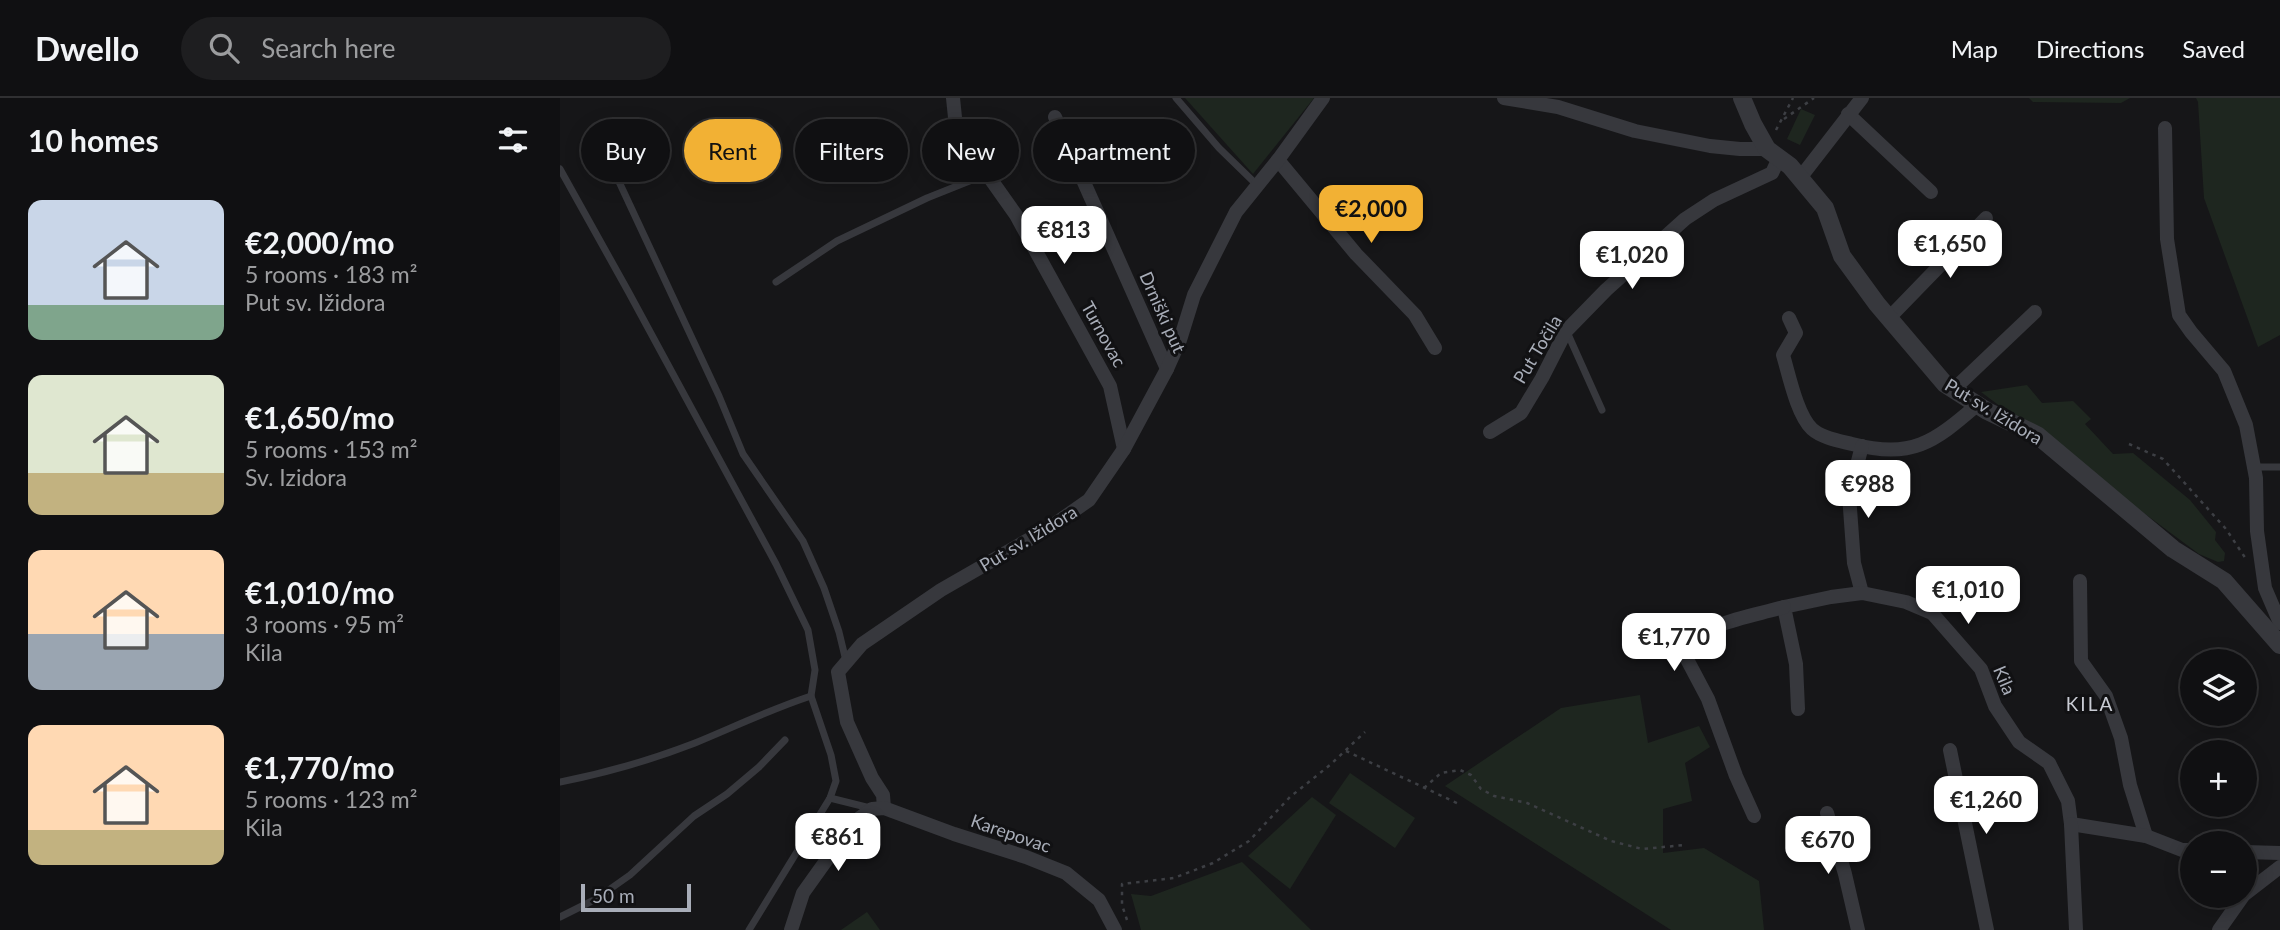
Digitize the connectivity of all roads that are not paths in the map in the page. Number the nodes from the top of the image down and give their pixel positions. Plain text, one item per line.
1 (953, 98) edge
2 (1176, 98) edge
3 (1323, 98) edge
4 (1504, 98) edge
5 (1742, 98) edge
6 (1862, 98) edge
7 (1848, 114) junction
8 (1055, 117) dead end
9 (955, 119) edge
10 (2165, 128) dead end
11 (1773, 153) junction
12 (1278, 160) junction
13 (560, 169) edge
14 (1800, 178) junction
15 (619, 182) edge
16 (966, 182) edge
17 (992, 182) edge
18 (1258, 186) junction
19 (1931, 192) dead end
20 (1986, 218) dead end
21 (776, 282) dead end
22 (2035, 313) dead end
23 (1788, 318) dead end
24 (1889, 318) junction
25 (1566, 331) junction
26 (1435, 348) dead end
27 (1167, 369) junction
28 (1953, 390) junction
29 (1977, 405) junction
30 (1602, 410) dead end
31 (1490, 432) dead end
32 (1862, 446) junction
33 (1124, 449) junction
34 (2254, 467) junction
35 (2280, 467) edge
36 (2080, 581) dead end
37 (1863, 593) junction
38 (1784, 607) junction
39 (2280, 623) edge
40 (2280, 645) edge
41 (847, 661) junction
42 (811, 696) junction
43 (1798, 709) dead end
44 (785, 740) dead end
45 (1950, 750) dead end
46 (560, 782) edge
47 (830, 798) junction
48 (878, 808) junction
49 (1827, 813) dead end
50 (1754, 816) dead end
51 (2071, 824) junction
52 (2146, 836) junction
53 (2180, 849) edge
54 (2257, 852) edge
55 (2280, 853) edge
56 (2280, 867) edge
57 (2257, 885) edge
58 (2235, 908) edge
59 (560, 917) edge
60 (749, 930) edge
61 (791, 930) edge
62 (1115, 930) edge
63 (1858, 930) edge
64 (1987, 930) edge
65 (2076, 930) edge
66 (2219, 930) edge

1 - 9 street, Turnovac
2 - 18 lane
3 - 12 street, Put sv. Ižidora
4 - 11 street
5 - 11 street, Put sv. Ižidora
6 - 7 street
7 - 14 street
7 - 19 street
8 - 27 street, Drniški put
10 - 34 street
11 - 14 street, Put sv. Ižidora
11 - 25 street, Put Točila
12 - 18 street, Put sv. Ižidora
12 - 26 street
13 - 42 lane
14 - 24 street, Put sv. Ižidora
15 - 41 lane
16 - 21 lane
17 - 33 street, Turnovac
18 - 27 street, Put sv. Ižidora
20 - 24 street
22 - 28 street
23 - 32 street
24 - 28 street, Put sv. Ižidora
25 - 30 lane
25 - 31 street, Put Točila
27 - 33 street, Put sv. Ižidora
28 - 29 street, Put sv. Ižidora
29 - 32 street
29 - 40 street, Put sv. Ižidora
32 - 37 street
33 - 41 street, Put sv. Ižidora
34 - 35 lane
34 - 39 street
36 - 52 street
37 - 38 street, Kila
37 - 51 street, Kila
38 - 43 street
38 - 50 street, Kila
41 - 48 street
42 - 46 lane
42 - 47 lane
44 - 59 lane
45 - 64 street
47 - 48 lane
47 - 60 lane
48 - 61 street
48 - 62 street, Karepovac
49 - 63 street
51 - 52 street
51 - 65 street, Kila
52 - 53 street
54 - 55 street
56 - 57 street
58 - 66 street

